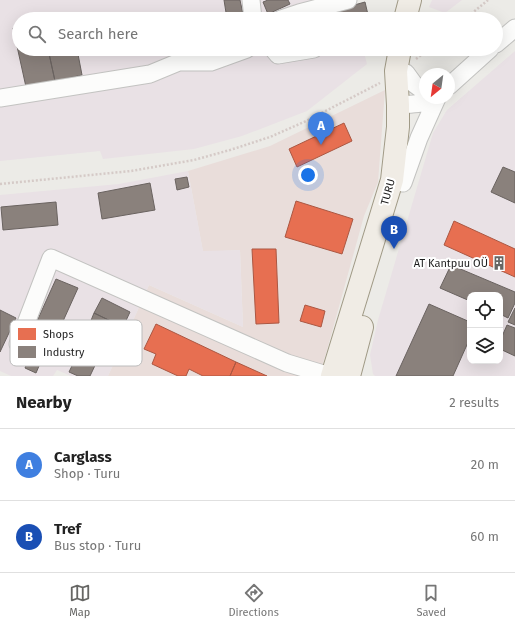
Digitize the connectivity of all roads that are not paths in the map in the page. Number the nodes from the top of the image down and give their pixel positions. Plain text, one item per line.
1 (251, 0) edge
2 (348, 0) edge
3 (410, 0) edge
4 (252, 12) edge
5 (299, 12) edge
6 (407, 12) edge
7 (515, 28) edge
8 (503, 38) edge
9 (227, 56) edge
10 (482, 56) edge
11 (403, 71) road end
12 (455, 81) edge
13 (0, 98) edge
14 (411, 100) edge
15 (433, 104) edge
16 (403, 183) junction
17 (27, 320) edge
18 (331, 376) edge
19 (349, 376) edge

1 - 4 street
2 - 5 street
3 - 6 main road
7 - 8 street
9 - 13 street
10 - 12 street
11 - 14 main road, TURU
14 - 16 main road, TURU
14 - 18 main road, TURU
15 - 16 street
16 - 19 main road, TURU
17 - 18 street

